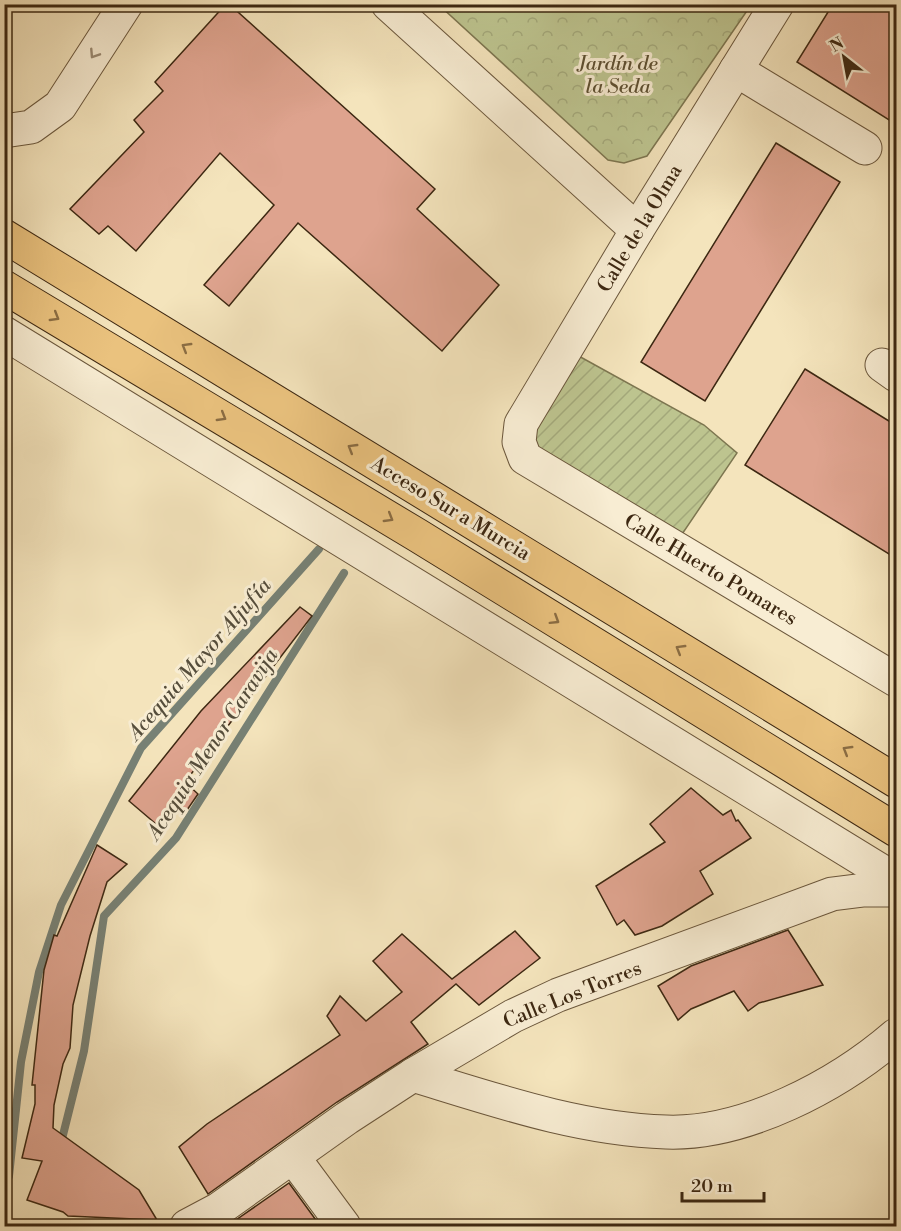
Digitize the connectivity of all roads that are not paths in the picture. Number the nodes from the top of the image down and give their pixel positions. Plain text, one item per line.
1 (126, 4) edge
2 (388, 4) edge
3 (777, 4) edge
4 (736, 70) junction
5 (18, 129) edge
6 (866, 148) dead end
7 (637, 230) junction
8 (4, 236) edge
9 (4, 287) edge
10 (4, 333) edge
11 (525, 458) joint
12 (897, 680) edge
13 (897, 781) edge
14 (897, 830) edge
15 (825, 836) junction
16 (897, 880) edge
17 (897, 890) edge
18 (832, 894) junction
19 (897, 1035) edge
20 (412, 1076) junction
21 (293, 1157) junction
22 (187, 1227) edge
23 (344, 1227) edge

1 -> 5 street
2 - 7 street
3 - 4 street, Calle de la Olma
4 - 6 street
4 - 7 street, Calle de la Olma
7 - 11 street, Calle de la Olma
13 -> 8 highway, Acceso Sur a Murcia
9 -> 14 highway, Acceso Sur a Murcia
10 - 15 street
11 - 12 street, Calle Huerto Pomares
15 - 16 street
15 - 18 street
17 - 18 street, Calle Los Torres
18 - 20 street, Calle Los Torres
19 - 20 street
20 - 21 street, Calle Los Torres
21 - 22 street, Calle Los Torres
21 - 23 street

